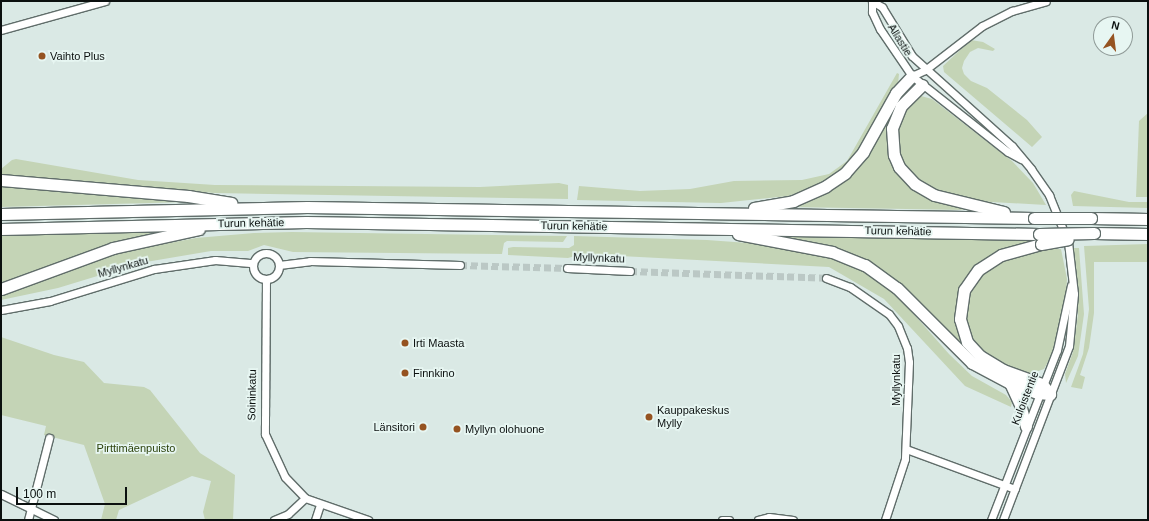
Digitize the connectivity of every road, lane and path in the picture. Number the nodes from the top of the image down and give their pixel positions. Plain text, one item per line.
1 (105, 1) edge
2 (872, 1) edge
3 (1046, 1) edge
4 (1, 30) edge
5 (925, 70) junction
6 (912, 76) junction
7 (922, 85) junction
8 (1023, 160) junction
9 (1, 180) edge
10 (256, 207) junction
11 (724, 213) junction
12 (1, 214) edge
13 (1034, 218) junction
14 (1148, 219) edge
15 (230, 223) junction
16 (700, 228) junction
17 (1, 229) edge
18 (1148, 234) edge
19 (1040, 239) junction
20 (253, 263) junction
21 (279, 265) junction
22 (460, 265) tunnel mouth
23 (567, 268) tunnel mouth
24 (630, 271) tunnel mouth
25 (826, 278) tunnel mouth
26 (266, 279) junction
27 (1072, 281) junction
28 (1, 289) edge
29 (1, 310) edge
30 (1010, 384) junction
31 (1040, 389) junction
32 (1050, 394) junction
33 (1026, 426) junction
34 (49, 438) dead end
35 (906, 449) junction
36 (1004, 485) junction
37 (1015, 488) junction
38 (1, 494) edge
39 (304, 498) junction
40 (320, 505) junction
41 (30, 508) junction
42 (28, 520) edge
43 (54, 520) edge
44 (274, 520) edge
45 (315, 520) edge
46 (368, 520) edge
47 (722, 520) edge
48 (729, 520) edge
49 (758, 520) edge
50 (793, 520) edge
51 (885, 520) edge
52 (992, 520) edge
53 (1004, 520) edge

1 - 4 street
2 - 5 street, Allastie
2 - 6 street, Allastie
3 - 5 street
5 - 6 street
5 - 7 street
5 - 8 street, Kuloistentie
6 - 7 street, Allastie
6 - 11 highway
7 - 8 street, Kuloistentie
7 - 13 highway
8 - 27 street, Kuloistentie
9 - 10 highway
10 - 11 highway, Turun kehätie
10 - 12 highway, Turun kehätie
11 - 13 highway, Turun kehätie
13 - 14 highway, Turun kehätie, bridge
15 - 16 highway, Turun kehätie
15 - 17 highway, Turun kehätie
15 - 28 highway
16 - 19 highway, Turun kehätie
16 - 30 highway
18 - 19 highway, Turun kehätie, bridge
19 - 31 highway
20 - 21 street
20 - 26 street
20 - 29 street, Myllynkatu
21 - 22 street
21 - 26 street
23 - 24 street, Myllynkatu
25 - 35 street, Myllynkatu
26 - 39 street, Soininkatu
27 - 31 street, Kuloistentie
27 - 32 street, Kuloistentie
30 - 31 highway
30 - 33 highway
31 - 32 highway
31 - 33 street, Kuloistentie
32 - 37 street, Kuloistentie
33 - 36 street, Kuloistentie
34 - 41 street
35 - 36 street
35 - 51 street, Myllynkatu
36 - 37 street
36 - 52 street, Kuloistentie
37 - 53 street, Kuloistentie
38 - 41 street
39 - 40 street
39 - 44 street
40 - 45 street
40 - 46 street
41 - 42 street
41 - 43 street
47 - 48 street
49 - 50 street

